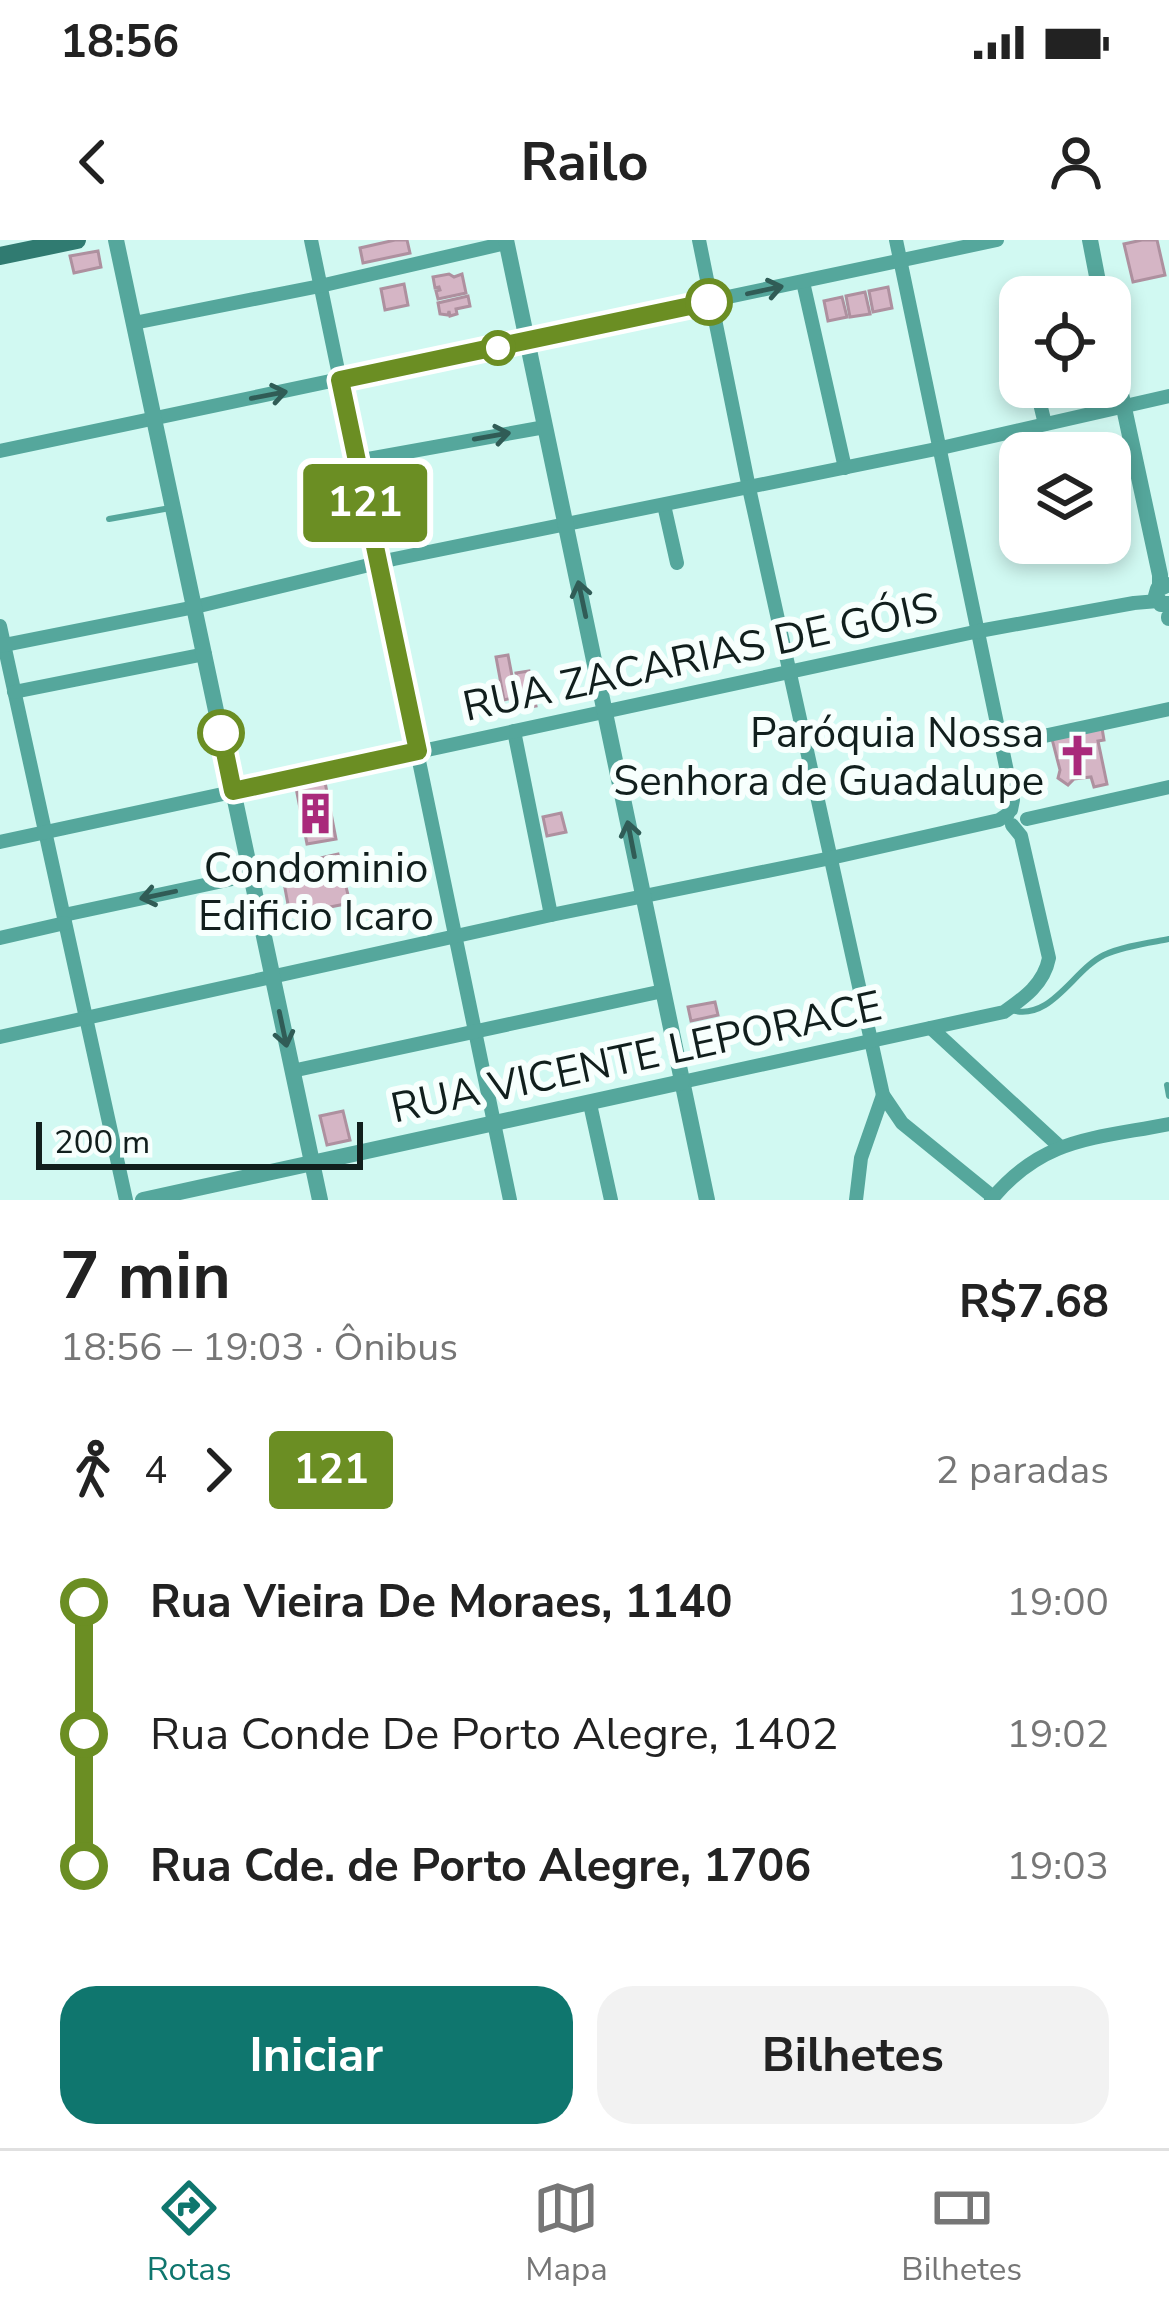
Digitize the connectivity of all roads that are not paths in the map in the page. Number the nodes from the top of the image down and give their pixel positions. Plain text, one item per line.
1 (77, 240) edge
2 (116, 240) edge
3 (311, 240) edge
4 (699, 240) edge
5 (896, 240) edge
6 (998, 240) edge
7 (1090, 240) edge
8 (506, 242) edge
9 (0, 256) edge
10 (900, 261) junction
11 (1097, 276) edge
12 (803, 282) junction
13 (320, 286) junction
14 (709, 302) junction
15 (134, 322) junction
16 (527, 341) junction
17 (340, 380) junction
18 (1169, 396) edge
19 (1131, 403) edge
20 (1041, 408) edge
21 (1110, 408) edge
22 (1123, 408) edge
23 (154, 418) junction
24 (1045, 424) junction
25 (545, 427) junction
26 (941, 448) junction
27 (0, 451) edge
28 (357, 461) junction
29 (845, 468) junction
30 (748, 488) junction
31 (664, 505) junction
32 (174, 507) junction
33 (109, 519) dead end
34 (566, 524) junction
35 (377, 563) junction
36 (677, 563) dead end
37 (1164, 599) edge
38 (195, 607) junction
39 (0, 626) edge
40 (979, 631) junction
41 (2, 646) edge
42 (205, 654) junction
43 (790, 671) junction
44 (14, 692) junction
45 (1169, 709) edge
46 (606, 713) junction
47 (514, 731) junction
48 (1002, 745) junction
49 (418, 751) junction
50 (1169, 788) edge
51 (233, 791) junction
52 (1018, 817) junction
53 (45, 832) junction
54 (0, 842) edge
55 (831, 858) junction
56 (251, 875) junction
57 (643, 896) junction
58 (551, 915) junction
59 (65, 919) junction
60 (456, 937) junction
61 (0, 938) edge
62 (1169, 939) edge
63 (272, 977) junction
64 (663, 991) junction
65 (1008, 1009) junction
66 (86, 1018) junction
67 (931, 1028) junction
68 (477, 1030) junction
69 (0, 1037) edge
70 (871, 1042) junction
71 (292, 1071) junction
72 (682, 1082) junction
73 (1167, 1084) edge
74 (883, 1094) junction
75 (1169, 1096) edge
76 (590, 1104) junction
77 (495, 1124) junction
78 (1169, 1124) edge
79 (1059, 1146) junction
80 (311, 1163) junction
81 (992, 1198) edge
82 (127, 1200) edge
83 (142, 1200) edge
84 (320, 1200) edge
85 (510, 1200) edge
86 (610, 1200) edge
87 (706, 1200) edge
88 (856, 1200) edge

1 - 9 main road
2 - 15 street
3 - 13 street
4 - 14 street
5 - 10 street
6 - 10 street
7 - 11 street
8 - 13 street
8 - 16 street
10 - 12 street
10 - 26 street
14 -> 12 street
12 - 29 street
13 - 15 street
13 - 17 street
14 - 16 street
14 - 30 street
15 - 23 street
16 - 17 street
16 - 25 street
23 -> 17 street
17 - 28 street
18 - 19 street
20 - 24 street
21 - 24 street
22 - 37 street
23 - 27 street
23 - 32 street
24 - 26 street
28 -> 25 street
25 - 34 street
26 - 29 street
26 - 40 street
28 - 35 street
29 - 30 street
30 - 31 street
30 - 43 street
31 - 34 street
31 - 36 street
32 - 33 lane
32 - 38 street
34 - 35 street
46 -> 34 street
35 - 38 street
35 - 49 street
37 - 40 street, RUA ZACARIAS DE GÓIS
38 - 41 street
38 - 42 street
39 - 41 street
40 - 43 street, RUA ZACARIAS DE GÓIS
40 - 48 street
41 - 44 street
42 - 44 street
42 - 51 street
43 - 46 street, RUA ZACARIAS DE GÓIS
43 - 55 street
44 - 53 street
45 - 48 street
46 - 47 street, RUA ZACARIAS DE GÓIS
57 -> 46 street
47 - 49 street, RUA ZACARIAS DE GÓIS
47 - 58 street
48 - 52 street
49 - 51 street, RUA ZACARIAS DE GÓIS
49 - 60 street
50 - 52 street
51 - 53 street, RUA ZACARIAS DE GÓIS
51 - 56 street
52 - 55 street
52 - 65 street
53 - 54 street, RUA ZACARIAS DE GÓIS
53 - 59 street
55 - 57 street
55 - 70 street
56 -> 59 street
56 - 63 street
57 - 58 street
57 - 64 street
58 - 60 street
59 - 61 street
59 - 66 street
60 - 63 street
60 - 68 street
62 - 65 lane
63 - 66 street
63 -> 71 street
64 - 68 street
64 - 72 street
65 - 67 street, RUA VICENTE LEPORACE
66 - 69 street
66 - 82 street
67 - 70 street, RUA VICENTE LEPORACE
67 - 79 street
68 - 71 street
68 - 77 street
70 - 72 street, RUA VICENTE LEPORACE
70 - 74 street
71 - 80 street
72 - 76 street, RUA VICENTE LEPORACE
72 - 87 street
73 - 75 lane
74 - 81 street
74 - 88 street
76 - 77 street, RUA VICENTE LEPORACE
76 - 86 street
77 - 80 street, RUA VICENTE LEPORACE
77 - 85 street
78 - 79 street
79 - 81 street
80 - 83 street, RUA VICENTE LEPORACE
80 - 84 street

